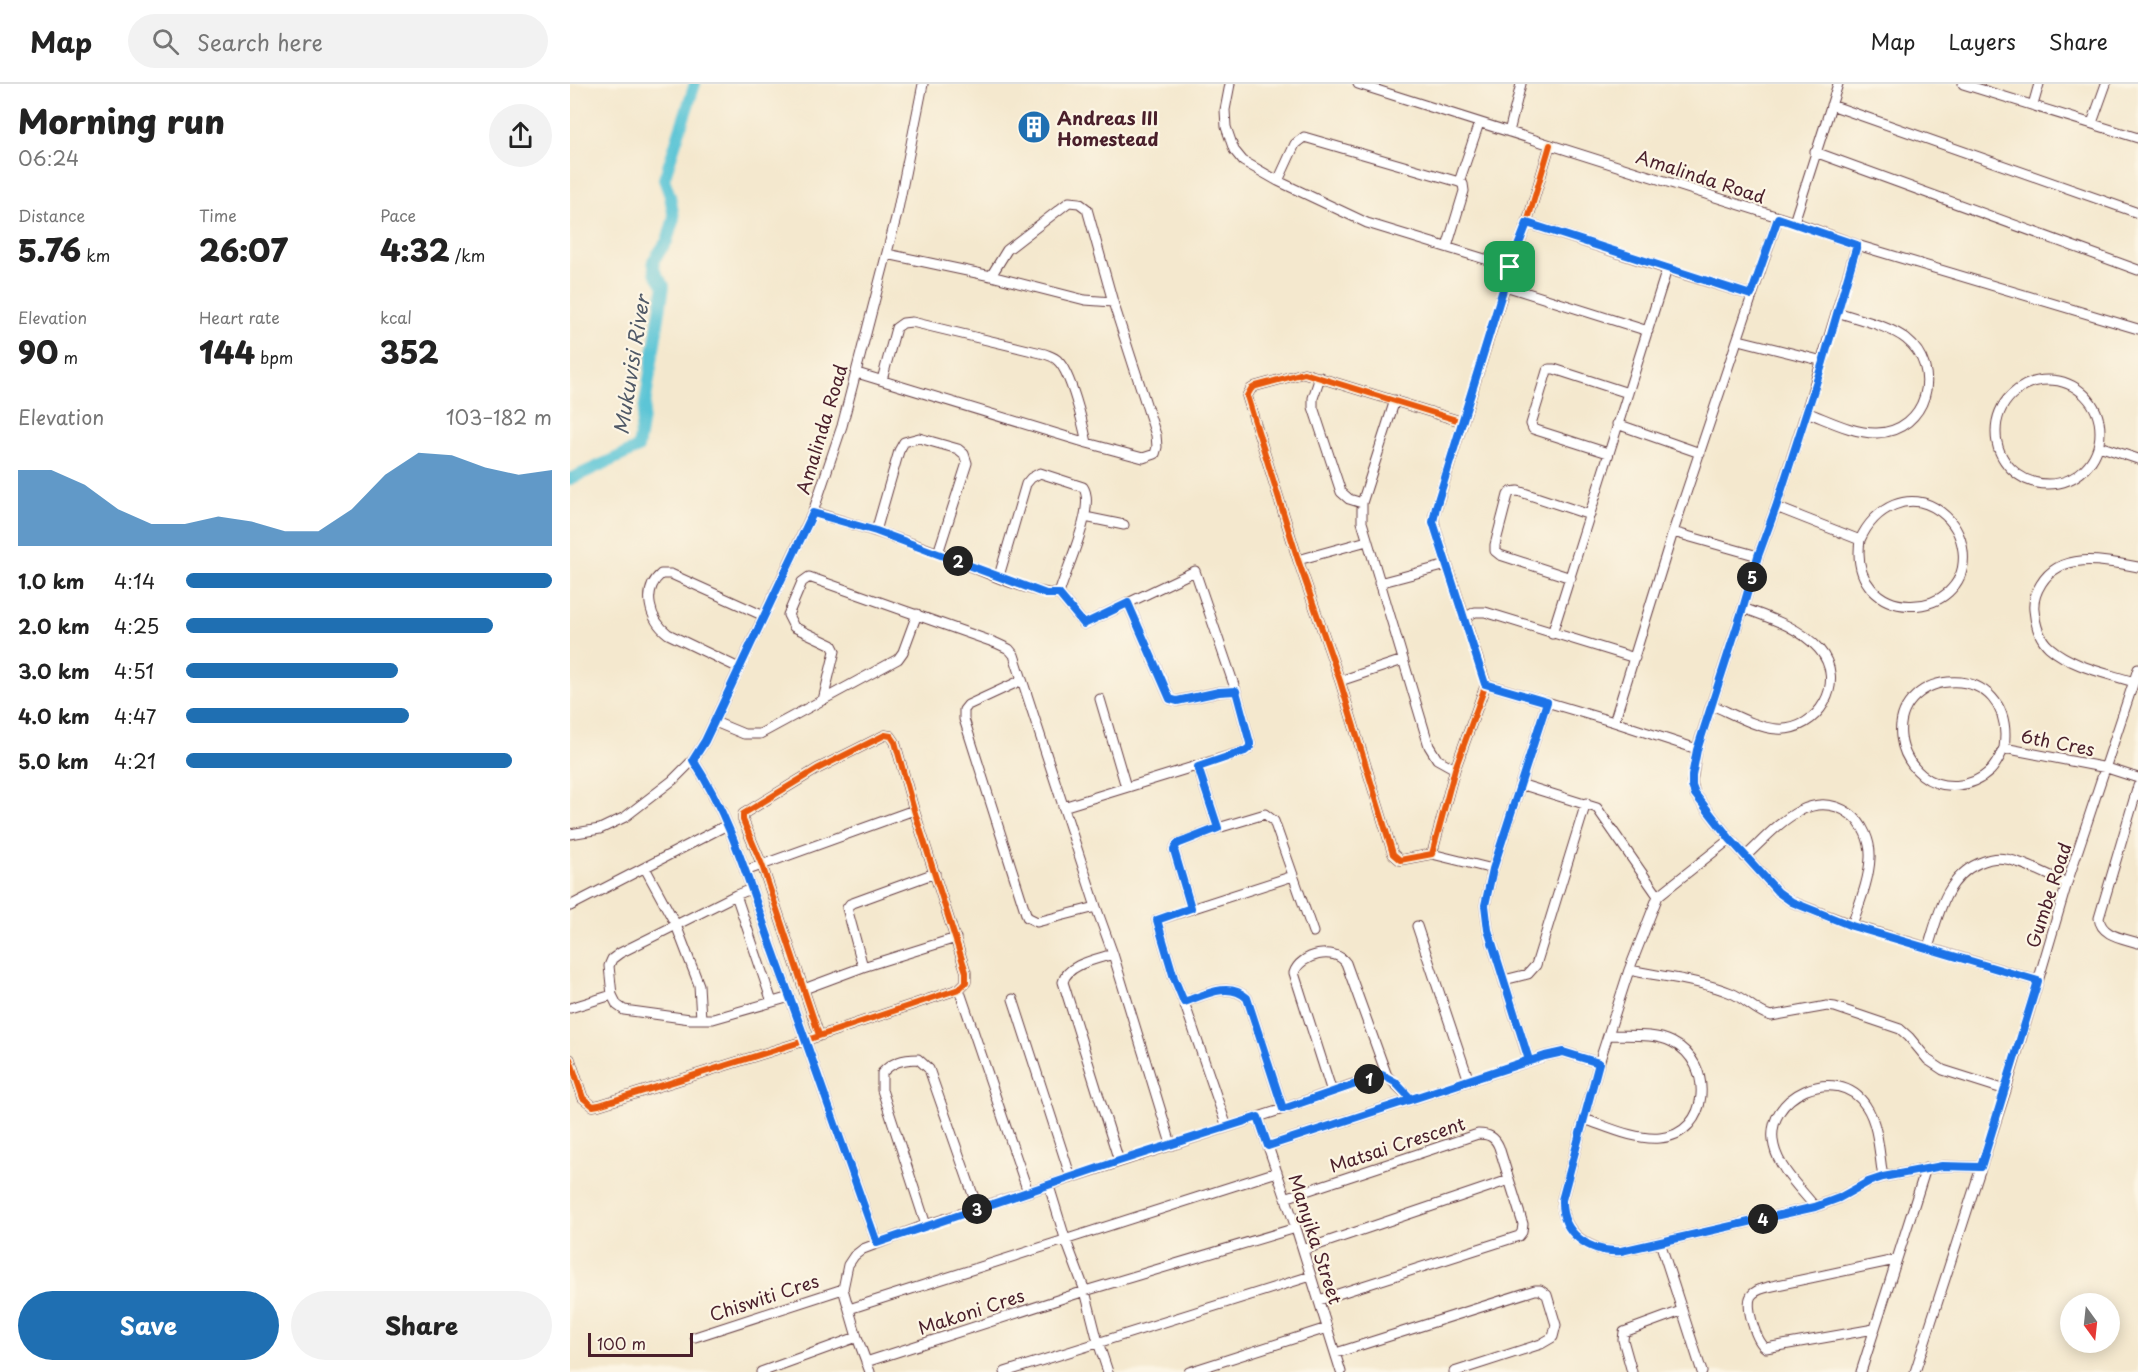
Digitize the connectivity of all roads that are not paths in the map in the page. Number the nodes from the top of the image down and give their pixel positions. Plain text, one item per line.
1 (923, 84) edge
2 (1230, 84) edge
3 (1358, 84) edge
4 (1521, 84) edge
5 (1838, 84) edge
6 (2039, 84) edge
7 (2106, 84) edge
8 (1967, 85) edge
9 (1831, 105) junction
10 (2033, 105) junction
11 (1479, 123) junction
12 (2092, 123) junction
13 (1509, 132) junction
14 (2138, 138) edge
15 (1550, 145) junction
16 (1815, 152) junction
17 (1278, 181) junction
18 (1459, 182) junction
19 (2138, 213) edge
20 (1778, 218) junction
21 (1794, 222) junction
22 (1527, 223) junction
23 (1857, 245) junction
24 (1447, 247) junction
25 (887, 254) junction
26 (1510, 267) junction
27 (1667, 269) junction
28 (2138, 270) edge
29 (991, 276) junction
30 (1505, 286) junction
31 (1751, 295) junction
32 (1113, 302) junction
33 (1837, 312) junction
34 (2138, 329) edge
35 (1647, 331) junction
36 (1738, 340) junction
37 (1823, 362) junction
38 (856, 373) junction
39 (1320, 377) junction
40 (882, 380) junction
41 (1628, 393) junction
42 (1395, 400) junction
43 (1806, 412) junction
44 (1463, 422) junction
45 (1617, 424) junction
46 (1087, 443) junction
47 (2099, 446) junction
48 (1608, 453) junction
49 (1700, 453) junction
50 (2138, 459) edge
51 (1362, 503) junction
52 (1776, 507) junction
53 (813, 513) junction
54 (1590, 515) junction
55 (1085, 516) junction
56 (1124, 525) dead end
57 (876, 531) junction
58 (1672, 532) junction
59 (1860, 540) junction
60 (1367, 541) junction
61 (938, 553) junction
62 (1758, 556) junction
63 (1298, 560) junction
64 (1447, 565) junction
65 (2138, 567) edge
66 (999, 576) junction
67 (1571, 578) junction
68 (1379, 583) junction
69 (1059, 594) junction
70 (1128, 603) junction
71 (1743, 608) junction
72 (917, 614) junction
73 (764, 616) junction
74 (1464, 618) junction
75 (1552, 634) junction
76 (1635, 658) junction
77 (1403, 660) junction
78 (739, 668) junction
79 (2138, 669) edge
80 (1023, 680) junction
81 (1340, 681) junction
82 (2134, 682) junction
83 (1485, 684) junction
84 (1236, 691) junction
85 (1100, 699) dead end
86 (823, 700) junction
87 (1547, 702) junction
88 (1712, 705) junction
89 (715, 722) junction
90 (1614, 722) junction
91 (2004, 747) junction
92 (1697, 750) junction
93 (693, 760) junction
94 (1198, 767) junction
95 (2107, 768) junction
96 (1455, 769) junction
97 (2138, 778) edge
98 (1520, 784) junction
99 (2138, 786) edge
100 (1126, 787) junction
101 (1586, 803) junction
102 (1063, 807) junction
103 (914, 810) junction
104 (727, 825) junction
105 (1218, 828) junction
106 (570, 834) edge
107 (1730, 839) junction
108 (1432, 854) junction
109 (1746, 857) junction
110 (762, 864) junction
111 (645, 868) junction
112 (1493, 869) junction
113 (745, 871) junction
114 (935, 873) junction
115 (1293, 876) junction
116 (2067, 883) junction
117 (751, 889) junction
118 (736, 895) junction
119 (1658, 896) junction
120 (570, 906) edge
121 (1096, 907) junction
122 (1191, 908) junction
123 (676, 925) junction
124 (1417, 926) dead end
125 (1852, 926) junction
126 (1313, 932) dead end
127 (956, 938) junction
128 (2138, 943) edge
129 (1928, 948) junction
130 (1113, 954) junction
131 (863, 967) junction
132 (1629, 970) junction
133 (1504, 980) junction
134 (2038, 981) junction
135 (804, 989) junction
136 (959, 989) junction
137 (612, 995) junction
138 (790, 997) junction
139 (1013, 999) dead end
140 (772, 1002) junction
141 (1184, 1002) junction
142 (570, 1008) edge
143 (701, 1019) junction
144 (819, 1035) junction
145 (1608, 1035) junction
146 (807, 1040) junction
147 (570, 1059) edge
148 (1529, 1060) junction
149 (1599, 1063) junction
150 (1387, 1076) junction
151 (1469, 1081) junction
152 (2006, 1090) junction
153 (1332, 1092) junction
154 (1411, 1099) junction
155 (1283, 1109) junction
156 (1258, 1117) junction
157 (1584, 1119) junction
158 (1227, 1127) junction
159 (1171, 1144) junction
160 (1268, 1146) junction
161 (1119, 1161) junction
162 (1981, 1167) junction
163 (1926, 1168) junction
164 (1277, 1172) junction
165 (1883, 1177) junction
166 (1071, 1178) junction
167 (1509, 1179) junction
168 (1049, 1186) junction
169 (1028, 1192) junction
170 (1285, 1198) junction
171 (1815, 1207) junction
172 (978, 1209) junction
173 (926, 1225) junction
174 (1296, 1228) junction
175 (1065, 1238) junction
176 (1660, 1242) junction
177 (877, 1243) junction
178 (1303, 1250) junction
179 (1895, 1260) junction
180 (1311, 1276) junction
181 (843, 1289) junction
182 (1085, 1291) junction
183 (1319, 1300) junction
184 (849, 1309) junction
185 (1681, 1311) junction
186 (1327, 1328) junction
187 (1874, 1329) junction
188 (857, 1337) junction
189 (695, 1338) dead end
190 (1098, 1342) junction
191 (1336, 1353) junction
192 (866, 1362) junction
193 (761, 1372) edge
194 (870, 1372) edge
195 (1005, 1372) edge
196 (1108, 1372) edge
197 (1189, 1372) edge
198 (1341, 1372) edge
199 (1454, 1372) edge
200 (1632, 1372) edge
201 (1702, 1372) edge
202 (1861, 1372) edge
203 (1916, 1372) edge

1 - 25 street, Amalinda Road
2 - 17 street
3 - 11 street, Amalinda Road
4 - 13 street
5 - 9 street
6 - 10 street
7 - 12 street
8 - 10 street
9 - 16 street
9 - 19 street
10 - 12 street
11 - 13 street, Amalinda Road
11 - 18 street
12 - 14 street
13 - 15 street, Amalinda Road
15 - 20 street, Amalinda Road
15 - 22 street
16 - 21 street
16 - 28 street
17 - 18 street
17 - 24 street
18 - 24 street
20 - 21 street, Amalinda Road
20 - 31 street
21 - 23 street, Amalinda Road
22 - 26 street
22 - 27 street
23 - 33 street
23 - 34 street, Amalinda Road
24 - 26 street
25 - 29 street
25 - 38 street, Amalinda Road
26 - 30 street
27 - 31 street
27 - 35 street
29 - 32 street
29 - 32 street
30 - 35 street
30 - 44 street
31 - 36 street
32 - 46 street
33 - 37 street
33 - 43 street
35 - 41 street
36 - 37 street
36 - 49 street
37 - 43 street
38 - 40 street
38 - 53 street, Amalinda Road
39 - 42 street
39 - 51 street
39 - 63 street
40 - 46 street
40 - 46 street
41 - 45 street
41 - 48 street
42 - 44 street
42 - 51 street
43 - 52 street
44 - 64 street
45 - 48 street
45 - 49 street
47 - 47 street
47 - 50 street
48 - 54 street
49 - 58 street
51 - 60 street
52 - 59 street
52 - 62 street
53 - 57 street
53 - 73 street, Amalinda Road
54 - 67 street
54 - 67 street
55 - 56 street
55 - 66 street
55 - 69 street
57 - 61 street
57 - 61 street
58 - 62 street
58 - 76 street
59 - 59 street
60 - 63 street
60 - 68 street
61 - 66 street
62 - 71 street
63 - 81 street
64 - 68 street
64 - 74 street
65 - 82 street
66 - 69 street
67 - 75 street
68 - 77 street
69 - 70 street
70 - 84 street
70 - 84 street
71 - 88 street
71 - 88 street
72 - 80 street
72 - 86 street
72 - 86 street
73 - 78 street, Amalinda Road
73 - 78 street
74 - 75 street
74 - 83 street
75 - 76 street
76 - 90 street
77 - 81 street
77 - 96 street
78 - 89 street, Amalinda Road
79 - 82 street, Gumbe Road
80 - 102 street
80 - 121 street
81 - 108 street
82 - 95 street, Gumbe Road
83 - 87 street
83 - 96 street
84 - 94 street
85 - 100 street
86 - 89 street
87 - 90 street
87 - 98 street
88 - 92 street
89 - 93 street, Amalinda Road
90 - 92 street
91 - 91 street, 6th Cres
91 - 95 street, 6th Cres
92 - 107 street
93 - 104 street
93 - 106 street, Amalinda Road
94 - 100 street
94 - 105 street
95 - 97 street, 6th Cres
95 - 116 street, Gumbe Road
96 - 108 street
98 - 101 street
98 - 112 street
99 - 128 street
100 - 102 street
101 - 119 street
101 - 133 street
102 - 121 street
103 - 110 street
103 - 110 street
103 - 114 street
104 - 111 street
104 - 113 street
105 - 115 street
105 - 122 street
107 - 109 street
107 - 119 street
108 - 112 street
109 - 125 street
109 - 125 street
110 - 113 street
110 - 135 street
111 - 120 street
111 - 123 street
112 - 133 street
113 - 117 street
114 - 127 street
114 - 131 street
115 - 122 street
115 - 126 street
116 - 129 street
116 - 134 street, Gumbe Road
117 - 118 street
117 - 138 street
118 - 123 street
118 - 140 street
119 - 132 street
121 - 130 street
122 - 141 street
123 - 137 street
123 - 143 street
124 - 151 street
125 - 129 street
127 - 131 street
127 - 136 street
129 - 134 street
130 - 159 street
130 - 161 street
131 - 135 street
132 - 145 street
132 - 152 street
133 - 148 street
134 - 152 street, Gumbe Road
135 - 144 street
136 - 144 street
136 - 169 street
137 - 142 street
137 - 143 street
138 - 140 street
138 - 146 street
139 - 166 street
140 - 143 street
141 - 155 street
141 - 158 street
144 - 146 street
145 - 149 street
145 - 157 street
146 - 147 street
146 - 177 street
148 - 149 street
148 - 151 street
149 - 157 street
150 - 153 street
150 - 153 street
150 - 154 street
151 - 154 street
152 - 162 street, Gumbe Road
153 - 155 street
154 - 160 street
155 - 156 street
156 - 158 street
156 - 160 street, Manyika Street
157 - 176 street
158 - 159 street
159 - 161 street
160 - 164 street, Manyika Street
161 - 166 street
162 - 163 street
162 - 203 street, Gumbe Road
163 - 165 street
163 - 179 street
164 - 170 street, Manyika Street
164 - 175 street
165 - 171 street
165 - 171 street
166 - 168 street
167 - 170 street, Matsai Crescent
167 - 178 street
167 - 183 street, Matsai Crescent
168 - 169 street
168 - 175 street
169 - 172 street
170 - 174 street, Manyika Street
171 - 176 street
172 - 173 street
172 - 173 street
173 - 177 street
174 - 178 street, Manyika Street
174 - 182 street, Makoni Cres
175 - 182 street
175 - 184 street
176 - 185 street
177 - 181 street
178 - 180 street, Manyika Street
179 - 187 street
179 - 187 street
180 - 183 street, Manyika Street
180 - 190 street
181 - 184 street
181 - 189 street, Chiswiti Cres
182 - 190 street
182 - 192 street, Makoni Cres
183 - 186 street, Manyika Street
184 - 188 street
185 - 200 street
185 - 201 street
186 - 191 street, Manyika Street
186 - 197 street
187 - 202 street
188 - 192 street
188 - 193 street
190 - 195 street
190 - 196 street
191 - 198 street, Manyika Street
191 - 199 street
192 - 194 street

